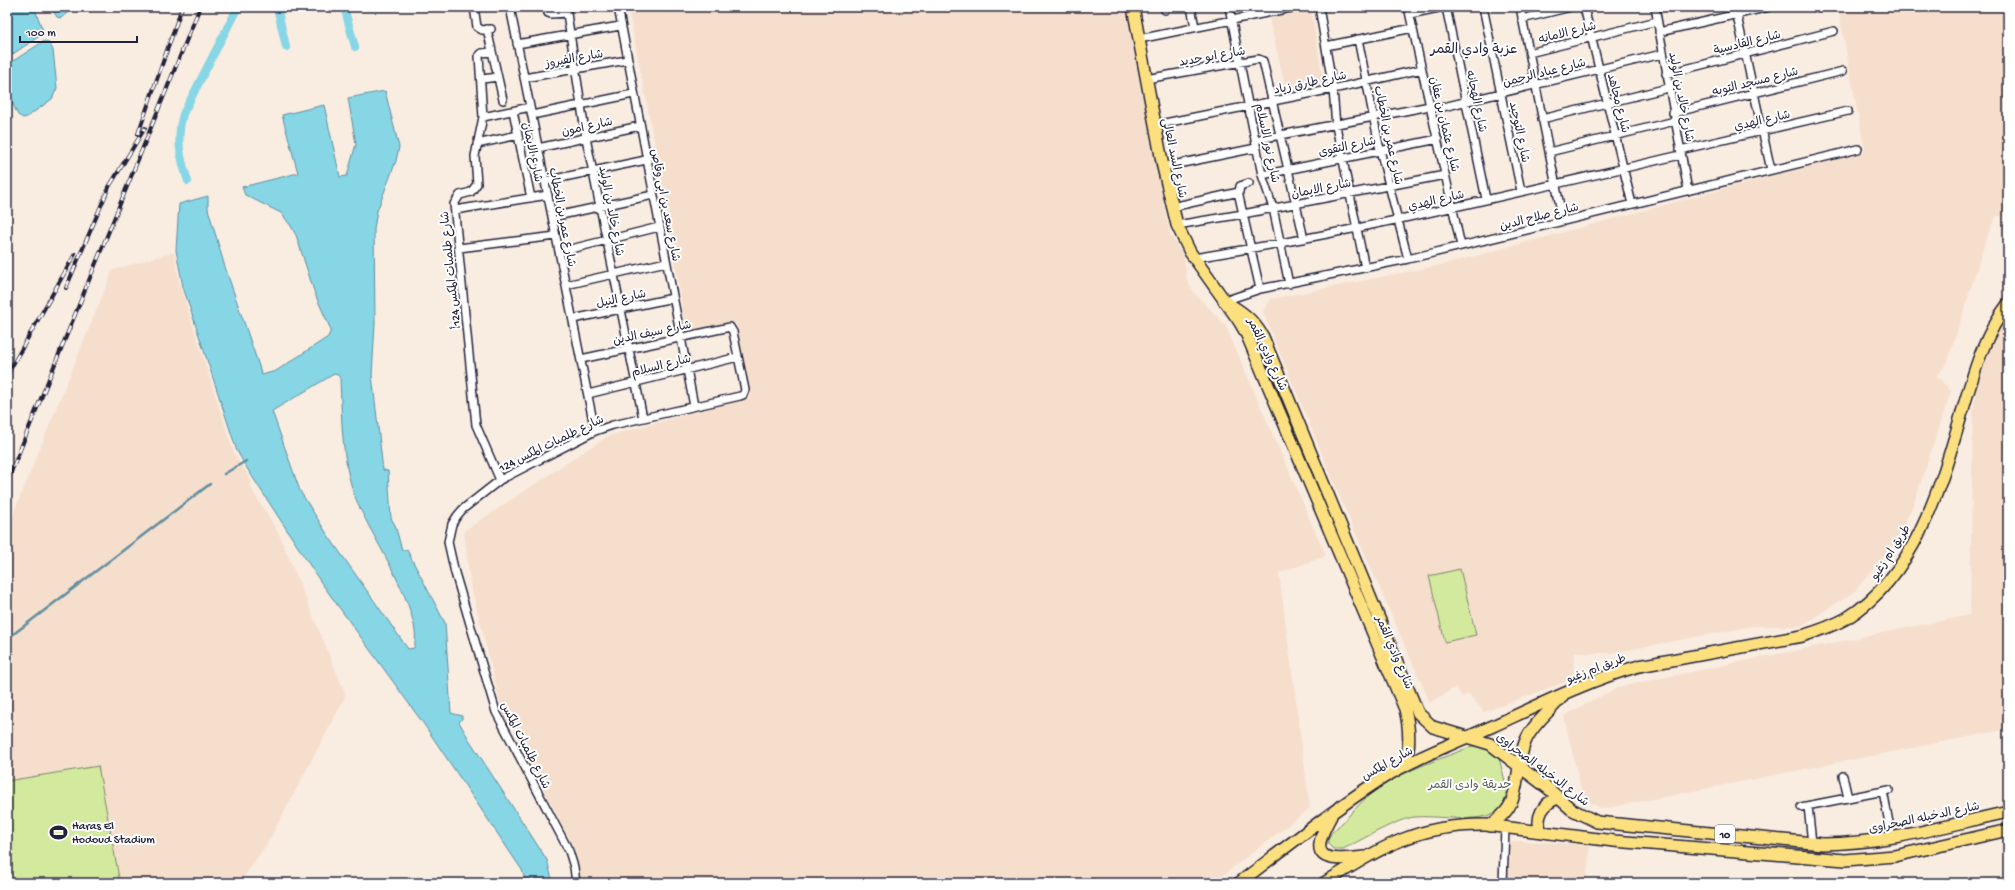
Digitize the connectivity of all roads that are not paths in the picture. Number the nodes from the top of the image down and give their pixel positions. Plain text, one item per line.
1 (474, 7) edge
2 (510, 7) edge
3 (548, 7) edge
4 (618, 7) edge
5 (1133, 7) edge
6 (1191, 7) edge
7 (1229, 7) edge
8 (1296, 7) edge
9 (1319, 7) edge
10 (1444, 7) edge
11 (1483, 7) edge
12 (1520, 7) edge
13 (1571, 7) edge
14 (1584, 7) edge
15 (1655, 7) edge
16 (1769, 7) edge
17 (1284, 8) edge
18 (566, 10) edge
19 (1409, 11) edge
20 (1736, 11) edge
21 (1522, 19) junction
22 (1232, 20) junction
23 (1657, 21) junction
24 (620, 26) junction
25 (1195, 27) junction
26 (1413, 28) junction
27 (1834, 31) dead end
28 (1659, 32) junction
29 (570, 34) junction
30 (1591, 37) junction
31 (1139, 39) junction
32 (1358, 39) junction
33 (518, 44) junction
34 (1326, 46) junction
35 (492, 52) junction
36 (1529, 53) junction
37 (1662, 54) junction
38 (1745, 54) junction
39 (627, 60) junction
40 (1240, 62) junction
41 (576, 69) junction
42 (1422, 69) junction
43 (1599, 70) junction
44 (1843, 71) dead end
45 (1666, 74) junction
46 (498, 76) junction
47 (524, 78) junction
48 (482, 79) junction
49 (1146, 79) junction
50 (1366, 81) junction
51 (1535, 85) junction
52 (1668, 88) junction
53 (1333, 89) junction
54 (1754, 93) junction
55 (633, 94) junction
56 (1501, 94) junction
57 (503, 100) dead end
58 (1273, 101) junction
59 (1466, 102) junction
60 (1607, 103) junction
61 (582, 104) junction
62 (1248, 106) junction
63 (530, 107) junction
64 (1431, 108) junction
65 (513, 110) junction
66 (1848, 111) dead end
67 (1673, 113) junction
68 (532, 115) junction
69 (483, 117) junction
70 (1373, 117) junction
71 (1542, 118) junction
72 (1675, 121) junction
73 (1155, 125) junction
74 (640, 126) junction
75 (1336, 126) junction
76 (1763, 131) junction
77 (518, 135) junction
78 (1281, 135) junction
79 (1615, 136) junction
80 (586, 138) junction
81 (1438, 139) junction
82 (1255, 140) junction
83 (477, 144) junction
84 (538, 148) junction
85 (1256, 148) junction
86 (1858, 149) dead end
87 (1380, 150) junction
88 (1549, 152) junction
89 (1681, 152) junction
90 (1342, 159) junction
91 (646, 160) junction
92 (1163, 167) junction
93 (1623, 168) junction
94 (1289, 170) junction
95 (1772, 170) junction
96 (593, 171) junction
97 (1262, 175) junction
98 (1445, 175) junction
99 (545, 181) junction
100 (1249, 183) dead end
101 (1555, 184) junction
102 (1389, 186) junction
103 (1521, 191) junction
104 (1688, 191) junction
105 (1238, 192) junction
106 (1349, 194) junction
107 (548, 195) junction
108 (653, 195) junction
109 (531, 198) junction
110 (1486, 199) junction
111 (1297, 204) junction
112 (1632, 204) junction
113 (600, 206) junction
114 (1172, 207) junction
115 (1273, 208) junction
116 (1453, 208) junction
117 (455, 210) junction
118 (1243, 214) junction
119 (552, 217) junction
120 (1398, 220) junction
121 (1563, 222) junction
122 (1177, 225) junction
123 (659, 227) junction
124 (1357, 229) junction
125 (556, 236) junction
126 (1304, 239) junction
127 (607, 240) junction
128 (1281, 243) junction
129 (1461, 246) junction
130 (459, 248) junction
131 (1251, 249) junction
132 (559, 252) junction
133 (1194, 258) junction
134 (1408, 259) junction
135 (666, 262) junction
136 (1365, 268) junction
137 (614, 274) junction
138 (1288, 284) junction
139 (566, 285) junction
140 (1260, 289) junction
141 (673, 298) junction
142 (1224, 301) junction
143 (2008, 304) edge
144 (621, 309) junction
145 (573, 319) junction
146 (681, 337) junction
147 (629, 348) junction
148 (738, 357) junction
149 (581, 359) junction
150 (687, 370) junction
151 (636, 382) junction
152 (588, 394) junction
153 (694, 406) junction
154 (643, 418) junction
155 (595, 431) junction
156 (500, 480) junction
157 (448, 542) joint
158 (1565, 694) junction
159 (1465, 738) junction
160 (1405, 766) junction
161 (1518, 766) junction
162 (1843, 776) dead end
163 (1558, 798) junction
164 (1848, 798) junction
165 (1334, 812) junction
166 (2008, 812) edge
167 (1490, 826) junction
168 (1505, 828) junction
169 (2008, 830) edge
170 (1541, 832) junction
171 (1892, 839) junction
172 (1780, 840) junction
173 (1812, 843) junction
174 (1368, 856) junction
175 (1780, 856) junction
176 (576, 883) edge
177 (1239, 883) edge
178 (1324, 883) edge
179 (1504, 883) edge

1 - 35 street
2 - 33 street, شارع عمر بن الخطاب
3 - 18 street
4 - 24 street, شارع سعد بن ابى وقاص
5 - 31 main road, شارع السد العالى
6 - 25 street
7 - 22 street, شارع نور الاسلام
8 - 17 street
9 - 34 street
10 - 19 street
10 - 59 street, شارع الهجانه
11 - 56 street, شارع التوحيد
12 - 21 street
13 - 21 street
14 - 30 street, شارع مجاهد
15 - 23 street, شارع خالد بن الوليد
16 - 20 street
17 - 22 street
18 - 29 street, شارع خالد بن الوليد
19 - 26 street, شارع عثمان بن عفان
20 - 28 street
20 - 38 street
21 - 36 street
22 - 25 street
22 - 40 street, شارع نور الاسلام
23 - 28 street, شارع خالد بن الوليد
23 - 30 street, شارع الامانه
24 - 29 street
24 - 39 street, شارع سعد بن ابى وقاص
25 - 31 street
26 - 32 street
26 - 42 street, شارع عثمان بن عفان
27 - 38 street, شارع القادسية
28 - 37 street, شارع خالد بن الوليد
29 - 33 street
29 - 41 street, شارع خالد بن الوليد
30 - 36 street, شارع الامانه
30 - 43 street, شارع مجاهد
31 - 49 main road, شارع السد العالى
32 - 34 street
32 - 50 street, شارع عمر بن الخطاب
33 - 47 street, شارع عمر بن الخطاب
34 - 53 street
35 - 46 street
35 - 48 street, شارع طلمبات المكس 124أ
36 - 51 street
37 - 43 street, شارع عباد الرحمن
37 - 45 street, شارع خالد بن الوليد
38 - 45 street, شارع القادسية
38 - 54 street
39 - 41 street, شارع الفيروز
39 - 55 street, شارع سعد بن ابى وقاص
40 - 49 street, شارع ابو حديد
40 - 58 street, شارع ابو حديد
40 - 62 street, شارع نور الاسلام
41 - 47 street, شارع الفيروز
41 - 61 street, شارع خالد بن الوليد
42 - 50 street, شارع طارق زياد
42 - 64 street, شارع عثمان بن عفان
43 - 51 street, شارع عباد الرحمن
43 - 60 street, شارع مجاهد
44 - 54 street, شارع مسجد التوبه
45 - 52 street, شارع خالد بن الوليد
46 - 48 street
46 - 57 street
47 - 63 street, شارع عمر بن الخطاب
48 - 69 street, شارع طلمبات المكس 124أ
49 - 73 main road, شارع السد العالى
50 - 53 street, شارع طارق زياد
50 - 70 street, شارع عمر بن الخطاب
51 - 56 street, شارع عباد الرحمن
51 - 71 street
52 - 60 street
52 - 67 street, شارع خالد بن الوليد
53 - 58 street, شارع طارق زياد
53 - 75 street
54 - 67 street, شارع مسجد التوبه
54 - 76 street
55 - 61 street
55 - 74 street, شارع سعد بن ابى وقاص
56 - 59 street, شارع عباد الرحمن
56 - 103 street, شارع التوحيد
58 - 62 street, شارع طارق زياد
58 - 78 street
59 - 64 street, شارع عباد الرحمن
59 - 110 street, شارع الهجانه
60 - 71 street
60 - 79 street, شارع مجاهد
61 - 68 street
61 - 80 street, شارع خالد بن الوليد
62 - 73 street, شارع طارق زياد
62 - 82 street, شارع نور الاسلام
63 - 65 street
63 - 68 street, شارع عمر بن الخطاب
64 - 70 street, شارع عباد الرحمن
64 - 81 street, شارع عثمان بن عفان
65 - 69 street
65 - 77 street, شارع الايمان
66 - 76 street, شارع الهدي
67 - 72 street, شارع خالد بن الوليد
68 - 84 street, شارع عمر بن الخطاب
69 - 83 street, شارع طلمبات المكس 124أ
70 - 75 street, شارع عباد الرحمن
70 - 87 street, شارع عمر بن الخطاب
71 - 88 street
72 - 79 street
72 - 89 street, شارع خالد بن الوليد
73 - 92 main road, شارع السد العالى
74 - 80 street, شارع امون
74 - 91 street, شارع سعد بن ابى وقاص
75 - 78 street, شارع عباد الرحمن
75 - 90 street
76 - 89 street, شارع الهدي
76 - 95 street
77 - 83 street
77 - 109 street, شارع الايمان
78 - 82 street, شارع عباد الرحمن
78 - 94 street
79 - 88 street
79 - 93 street, شارع مجاهد
80 - 84 street, شارع امون
80 - 96 street, شارع خالد بن الوليد
81 - 87 street, شارع التقوى
81 - 98 street, شارع عثمان بن عفان
82 - 85 street, شارع نور الاسلام
83 - 117 street, شارع طلمبات المكس 124أ
84 - 99 street, شارع عمر بن الخطاب
85 - 92 street
85 - 97 street, شارع نور الاسلام
86 - 95 street, شارع صلاح الدين
87 - 90 street, شارع التقوى
87 - 102 street, شارع عمر بن الخطاب
88 - 101 street
89 - 93 street, شارع الهدي
89 - 104 street, شارع خالد بن الوليد
90 - 94 street, شارع التقوى
90 - 106 street
91 - 96 street
91 - 108 street, شارع سعد بن ابى وقاص
92 - 114 main road, شارع السد العالى
93 - 101 street, شارع الهدي
93 - 112 street, شارع مجاهد
94 - 97 street, شارع التقوى
94 - 111 street
95 - 104 street, شارع صلاح الدين
96 - 99 street
96 - 113 street, شارع خالد بن الوليد
97 - 115 street, شارع نور الاسلام
98 - 102 street, شارع الايمان
98 - 116 street, شارع عثمان بن عفان
99 - 107 street, شارع عمر بن الخطاب
100 - 105 street
101 - 103 street, شارع الهدي
101 - 121 street
102 - 106 street, شارع الايمان
102 - 120 street, شارع عمر بن الخطاب
103 - 110 street, شارع الهدي
104 - 112 street, شارع صلاح الدين
105 - 114 street
105 - 118 street
106 - 111 street, شارع الايمان
106 - 124 street
107 - 109 street
107 - 119 street, شارع عمر بن الخطاب
108 - 113 street
108 - 123 street, شارع سعد بن ابى وقاص
109 - 117 street
110 - 116 street, شارع الهدي
111 - 115 street, شارع الايمان
111 - 126 street
112 - 121 street, شارع صلاح الدين
113 - 119 street
113 - 127 street, شارع خالد بن الوليد
114 - 122 main road, شارع السد العالى
115 - 118 street, شارع الايمان
115 - 128 street, شارع نور الاسلام
116 - 120 street, شارع الهدي
116 - 129 street, شارع عثمان بن عفان
117 - 130 street, شارع طلمبات المكس 124أ
118 - 122 street, شارع الايمان
118 - 131 street
119 - 125 street, شارع عمر بن الخطاب
120 - 124 street, شارع الهدي
120 - 134 street, شارع عمر بن الخطاب
121 - 129 street, شارع صلاح الدين
122 - 133 main road, شارع السد العالى
123 - 127 street
123 - 135 street, شارع سعد بن ابى وقاص
124 - 126 street, شارع الهدي
124 - 136 street
125 - 130 street
125 - 132 street, شارع عمر بن الخطاب
126 - 128 street, شارع الهدي
127 - 132 street
127 - 137 street, شارع خالد بن الوليد
128 - 131 street, شارع الهدي
128 - 138 street, شارع نور الاسلام
129 - 134 street, شارع صلاح الدين
130 - 156 street, شارع طلمبات المكس 124أ
131 - 133 street, شارع الهدي
131 - 140 street
132 - 139 street, شارع عمر بن الخطاب
133 - 142 main road, شارع السد العالى
134 - 136 street, شارع صلاح الدين
135 - 137 street
135 - 141 street, شارع سعد بن ابى وقاص
136 - 138 street, شارع صلاح الدين
137 - 139 street
137 - 144 street, شارع خالد بن الوليد
138 - 140 street, شارع صلاح الدين
139 - 145 street, شارع عمر بن الخطاب
140 - 142 street, شارع صلاح الدين
141 - 144 street, شارع النيل
141 - 146 street, شارع سعد بن ابى وقاص
142 - 159 main road, شارع وادي القمر
142 - 160 main road, شارع وادي القمر
143 - 158 main road, طريق ام زغيو
144 - 145 street, شارع النيل
144 - 147 street, شارع خالد بن الوليد
145 - 149 street, شارع عمر بن الخطاب
146 - 147 street, شارع سيف الدين
146 - 148 street, شارع سيف الدين
146 - 150 street, شارع سعد بن ابى وقاص
147 - 149 street, شارع سيف الدين
147 - 151 street, شارع خالد بن الوليد
148 - 150 street, شارع السلام
148 - 153 street, شارع طلمبات المكس 124
149 - 152 street, شارع عمر بن الخطاب
150 - 151 street, شارع السلام
150 - 153 street, شارع سعد بن ابى وقاص
151 - 152 street, شارع السلام
151 - 154 street, شارع خالد بن الوليد
152 - 155 street, شارع عمر بن الخطاب
153 - 154 street, شارع طلمبات المكس 124
154 - 155 street, شارع طلمبات المكس 124
155 - 156 street, شارع طلمبات المكس 124
156 - 157 street, شارع طلمبات المكس 124
157 - 176 street, شارع طلمبات المكس
158 - 159 main road, شارع المكس
158 - 161 main road
159 - 160 main road, شارع المكس
159 - 161 main road, شارع الدخيله الصحراوى / 10
160 - 165 main road, شارع المكس
161 - 163 main road, شارع الدخيله الصحراوى / 10
161 - 167 main road
162 - 164 street
163 - 170 main road
163 - 172 main road, شارع الدخيله الصحراوى / 10
164 - 171 street
164 - 173 street
165 - 174 main road
165 - 177 main road, شارع المكس
166 - 171 main road, شارع الدخيله الصحراوى / 10
167 - 168 main road
167 - 174 main road
168 - 170 main road, 10
168 - 179 street
169 - 175 main road, 10
170 - 175 main road, 10
171 - 173 main road, شارع الدخيله الصحراوى / 10
172 - 173 main road, شارع الدخيله الصحراوى / 10
172 - 175 main road
174 - 178 main road

